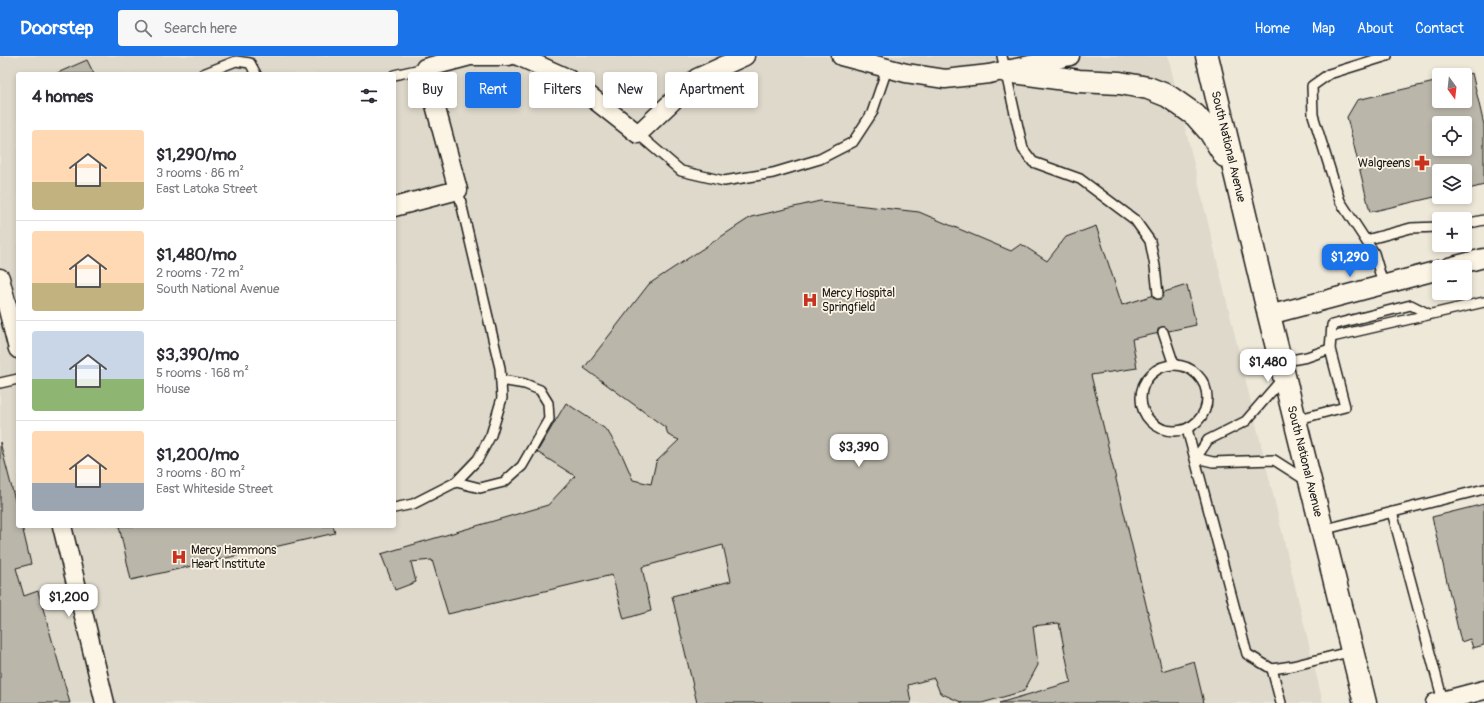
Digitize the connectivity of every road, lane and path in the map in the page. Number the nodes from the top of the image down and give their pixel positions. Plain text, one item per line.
1 (509, 56) edge
2 (518, 56) edge
3 (745, 56) edge
4 (841, 56) edge
5 (1070, 56) edge
6 (1207, 56) edge
7 (1388, 56) edge
8 (1004, 63) edge
9 (425, 68) junction
10 (887, 68) junction
11 (208, 72) edge
12 (255, 72) edge
13 (396, 75) edge
14 (638, 134) junction
15 (1234, 170) junction
16 (458, 190) junction
17 (396, 206) edge
18 (1484, 220) edge
19 (1472, 223) edge
20 (1432, 227) edge
21 (1366, 240) junction
22 (1484, 258) edge
23 (1472, 261) edge
24 (1432, 272) edge
25 (0, 278) edge
26 (1383, 284) junction
27 (1158, 294) dead end
28 (1484, 302) edge
29 (8, 305) edge
30 (1429, 314) junction
31 (1269, 315) junction
32 (1163, 332) dead end
33 (1332, 337) junction
34 (16, 340) edge
35 (1330, 349) junction
36 (1174, 364) junction
37 (1283, 370) junction
38 (16, 379) edge
39 (501, 380) junction
40 (0, 383) edge
41 (1295, 420) junction
42 (1187, 429) junction
43 (1196, 458) junction
44 (456, 482) junction
45 (1311, 483) junction
46 (1484, 489) edge
47 (396, 508) edge
48 (1392, 512) junction
49 (62, 528) edge
50 (1322, 530) junction
51 (1353, 651) junction
52 (1272, 669) junction
53 (1484, 690) edge
54 (1439, 702) edge
55 (105, 703) edge
56 (1281, 703) edge
57 (1366, 703) edge

1 - 9 street
2 - 14 street
3 - 14 street
4 - 10 street
5 - 8 street
6 - 15 main road, South National Avenue
7 - 21 lane
8 - 10 street
8 - 15 main road
8 - 27 lane
9 - 13 lane
9 - 16 street
10 - 14 lane
11 - 12 lane
15 - 31 main road, South National Avenue
16 - 17 street
16 - 39 lane
18 - 19 lane
20 - 21 lane
21 - 26 lane
22 - 23 street
24 - 26 street
25 - 29 street
26 - 31 street
28 - 30 lane
29 - 34 street
30 - 33 lane
30 - 33 lane
31 - 37 main road, South National Avenue
32 - 36 lane
33 - 35 lane
35 - 37 lane
35 - 41 lane
36 - 42 lane
36 - 42 lane
37 - 41 main road, South National Avenue
37 - 43 lane
38 - 40 lane
39 - 44 lane
39 - 44 lane
41 - 45 main road, South National Avenue
42 - 43 lane
43 - 45 lane
43 - 52 lane
44 - 47 lane
45 - 50 main road, South National Avenue
46 - 48 lane
48 - 50 lane
48 - 54 lane
49 - 55 street
50 - 51 main road, South National Avenue
51 - 52 lane
51 - 57 main road, South National Avenue
52 - 56 lane
53 - 54 street

